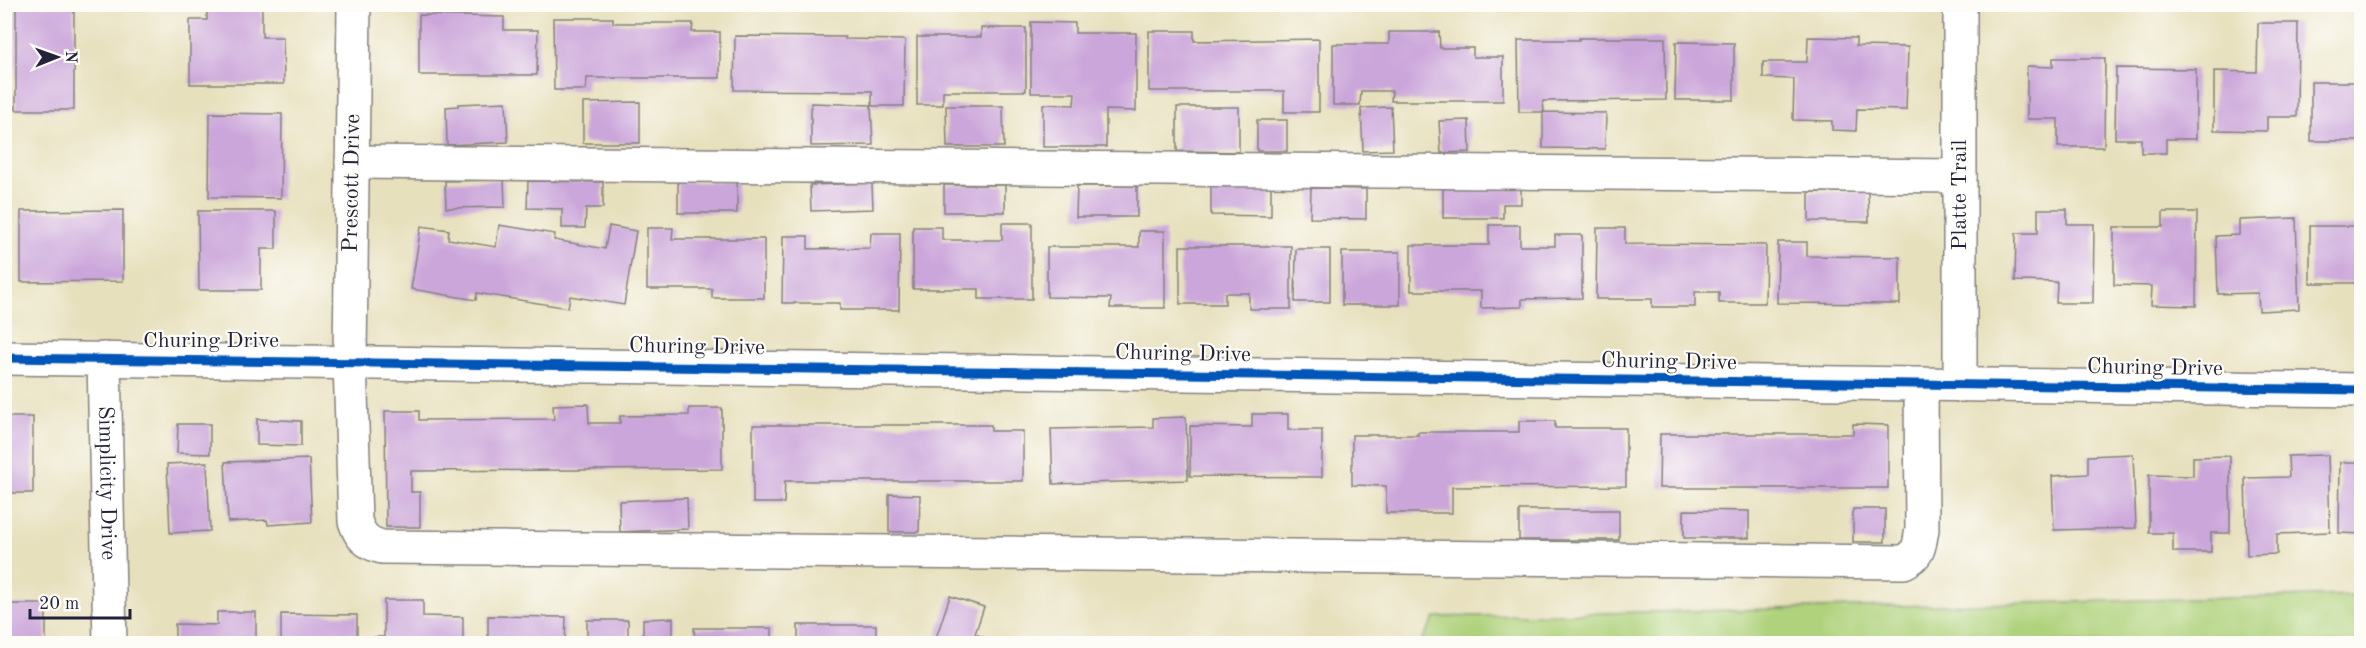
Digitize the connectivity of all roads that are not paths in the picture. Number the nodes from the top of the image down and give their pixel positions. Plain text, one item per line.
1 (354, 4) edge
2 (1960, 4) edge
3 (352, 162) junction
4 (1960, 176) junction
5 (4, 358) edge
6 (104, 359) junction
7 (350, 361) junction
8 (1921, 385) junction
9 (1960, 385) junction
10 (2361, 390) edge
11 (110, 644) edge

1 - 3 street, Prescott Drive
2 - 4 street, Platte Trail
3 - 4 street
3 - 7 street, Prescott Drive
4 - 9 street, Platte Trail
5 - 6 street, Churing Drive
6 - 7 street, Churing Drive
6 - 11 street, Simplicity Drive
7 - 8 street, Churing Drive
7 - 8 street, Prescott Drive
8 - 9 street, Churing Drive
9 - 10 street, Churing Drive

